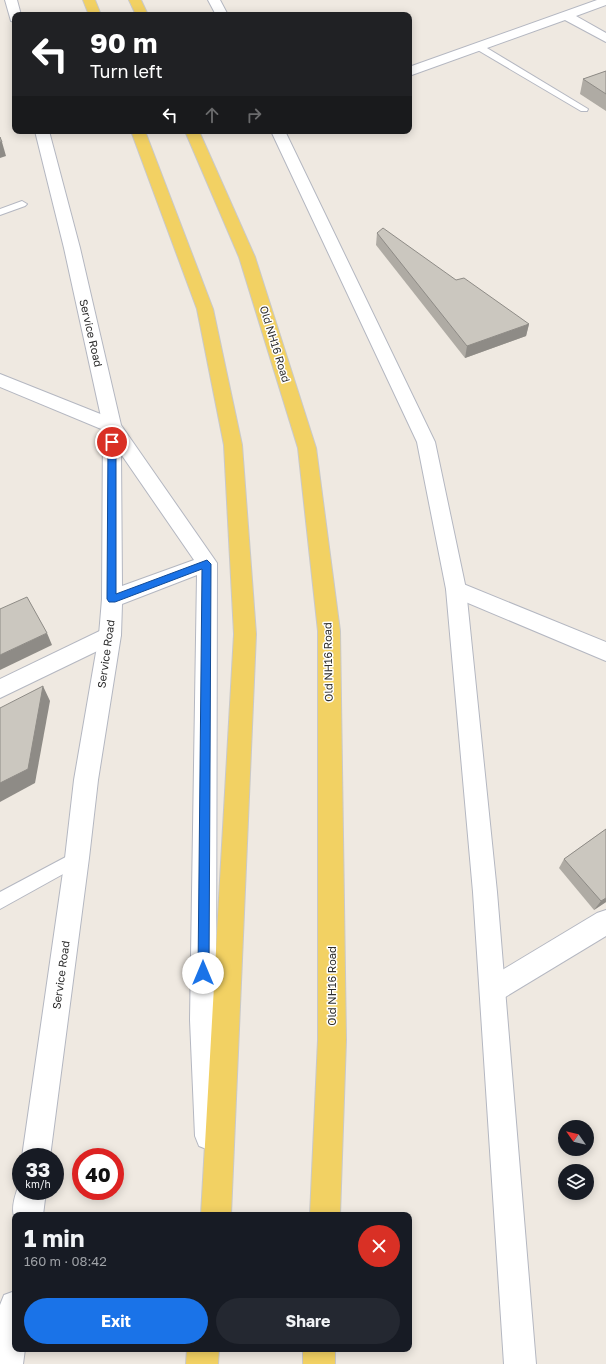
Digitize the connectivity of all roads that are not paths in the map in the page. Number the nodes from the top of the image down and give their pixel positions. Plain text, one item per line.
1 (11, 0) edge
2 (89, 0) edge
3 (135, 0) edge
4 (214, 0) edge
5 (606, 0) edge
6 (14, 12) edge
7 (94, 12) edge
8 (141, 12) edge
9 (220, 12) edge
10 (567, 16) junction
11 (606, 38) edge
12 (479, 47) junction
13 (412, 71) edge
14 (584, 109) dead end
15 (43, 134) edge
16 (139, 134) edge
17 (193, 134) edge
18 (279, 134) edge
19 (22, 204) dead end
20 (0, 212) edge
21 (0, 380) edge
22 (112, 426) junction
23 (207, 564) junction
24 (456, 589) junction
25 (112, 599) junction
26 (110, 635) junction
27 (606, 652) edge
28 (0, 689) edge
29 (77, 858) junction
30 (0, 901) edge
31 (606, 922) edge
32 (492, 990) junction
33 (37, 1148) edge
34 (30, 1200) edge
35 (28, 1212) edge
36 (214, 1212) edge
37 (214, 1212) edge
38 (325, 1212) edge
39 (12, 1328) edge
40 (203, 1352) edge
41 (319, 1352) edge
42 (7, 1364) edge
43 (202, 1364) edge
44 (319, 1364) edge
45 (520, 1364) edge

1 - 6 street
2 - 7 main road
3 - 8 main road
4 - 9 street
5 - 10 street
10 - 11 street
10 - 12 street
12 - 13 street
12 - 14 lane
15 - 22 street, Service Road
16 - 36 main road
17 - 38 main road, Old NH16 Road
18 - 24 street
19 - 20 lane
21 - 22 street
22 - 23 street
22 - 25 street, Service Road
23 - 25 street
23 - 37 street
24 - 27 street
24 - 32 street
25 - 26 street, Service Road
26 - 28 street
26 - 29 street, Service Road
29 - 30 lane
29 - 33 street, Service Road
31 - 32 street
32 - 45 street
34 - 35 street
39 - 42 street
40 - 43 main road
41 - 44 main road

